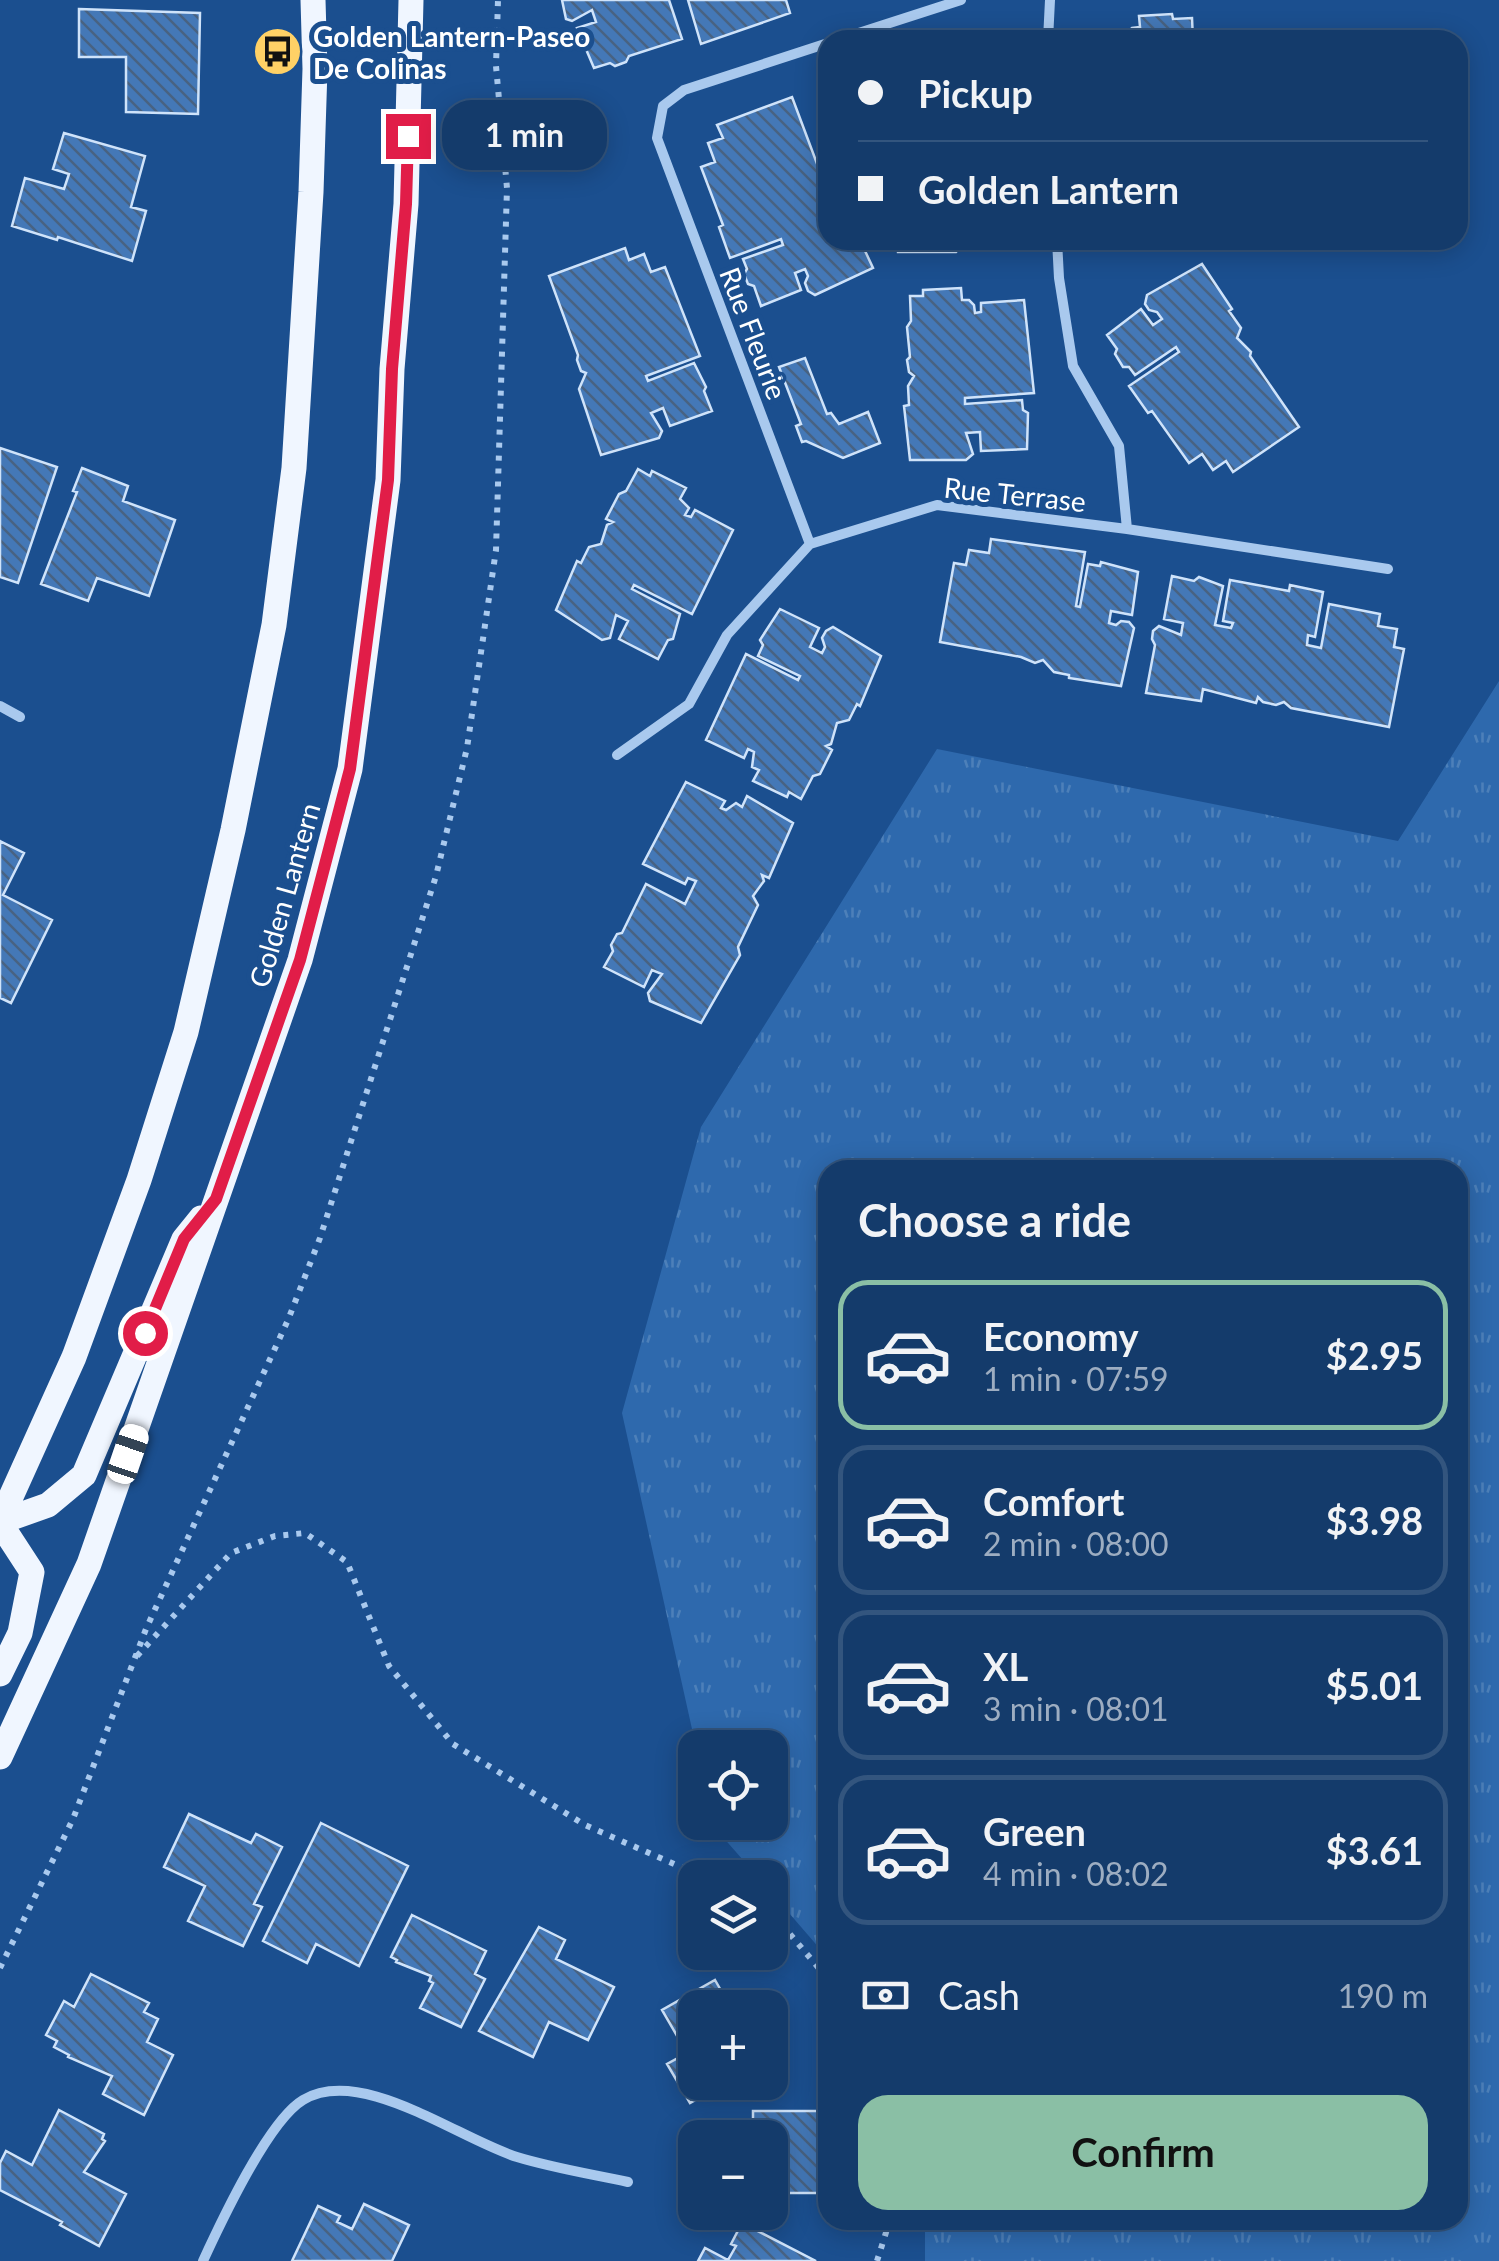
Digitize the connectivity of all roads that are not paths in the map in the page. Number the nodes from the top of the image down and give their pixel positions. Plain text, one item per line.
1 (313, 0) edge
2 (411, 0) edge
3 (961, 0) edge
4 (1050, 0) edge
5 (869, 30) edge
6 (1048, 30) edge
7 (818, 46) edge
8 (1058, 250) edge
9 (1127, 528) junction
10 (810, 544) junction
11 (1388, 570) dead end
12 (0, 706) edge
13 (20, 717) dead end
14 (617, 755) dead end
15 (216, 1199) junction
16 (0, 1522) edge
17 (0, 1674) edge
18 (0, 1757) edge
19 (628, 2182) dead end
20 (203, 2261) edge

1 - 16 main road
2 - 15 main road, Golden Lantern
3 - 5 street
4 - 6 street
7 - 10 street, Rue Fleurie
8 - 9 street
9 - 10 street, Rue Terrase
9 - 11 street, Rue Terrase
10 - 14 street
12 - 13 street
15 - 16 main road
15 - 18 main road, Golden Lantern
16 - 17 main road
19 - 20 street

